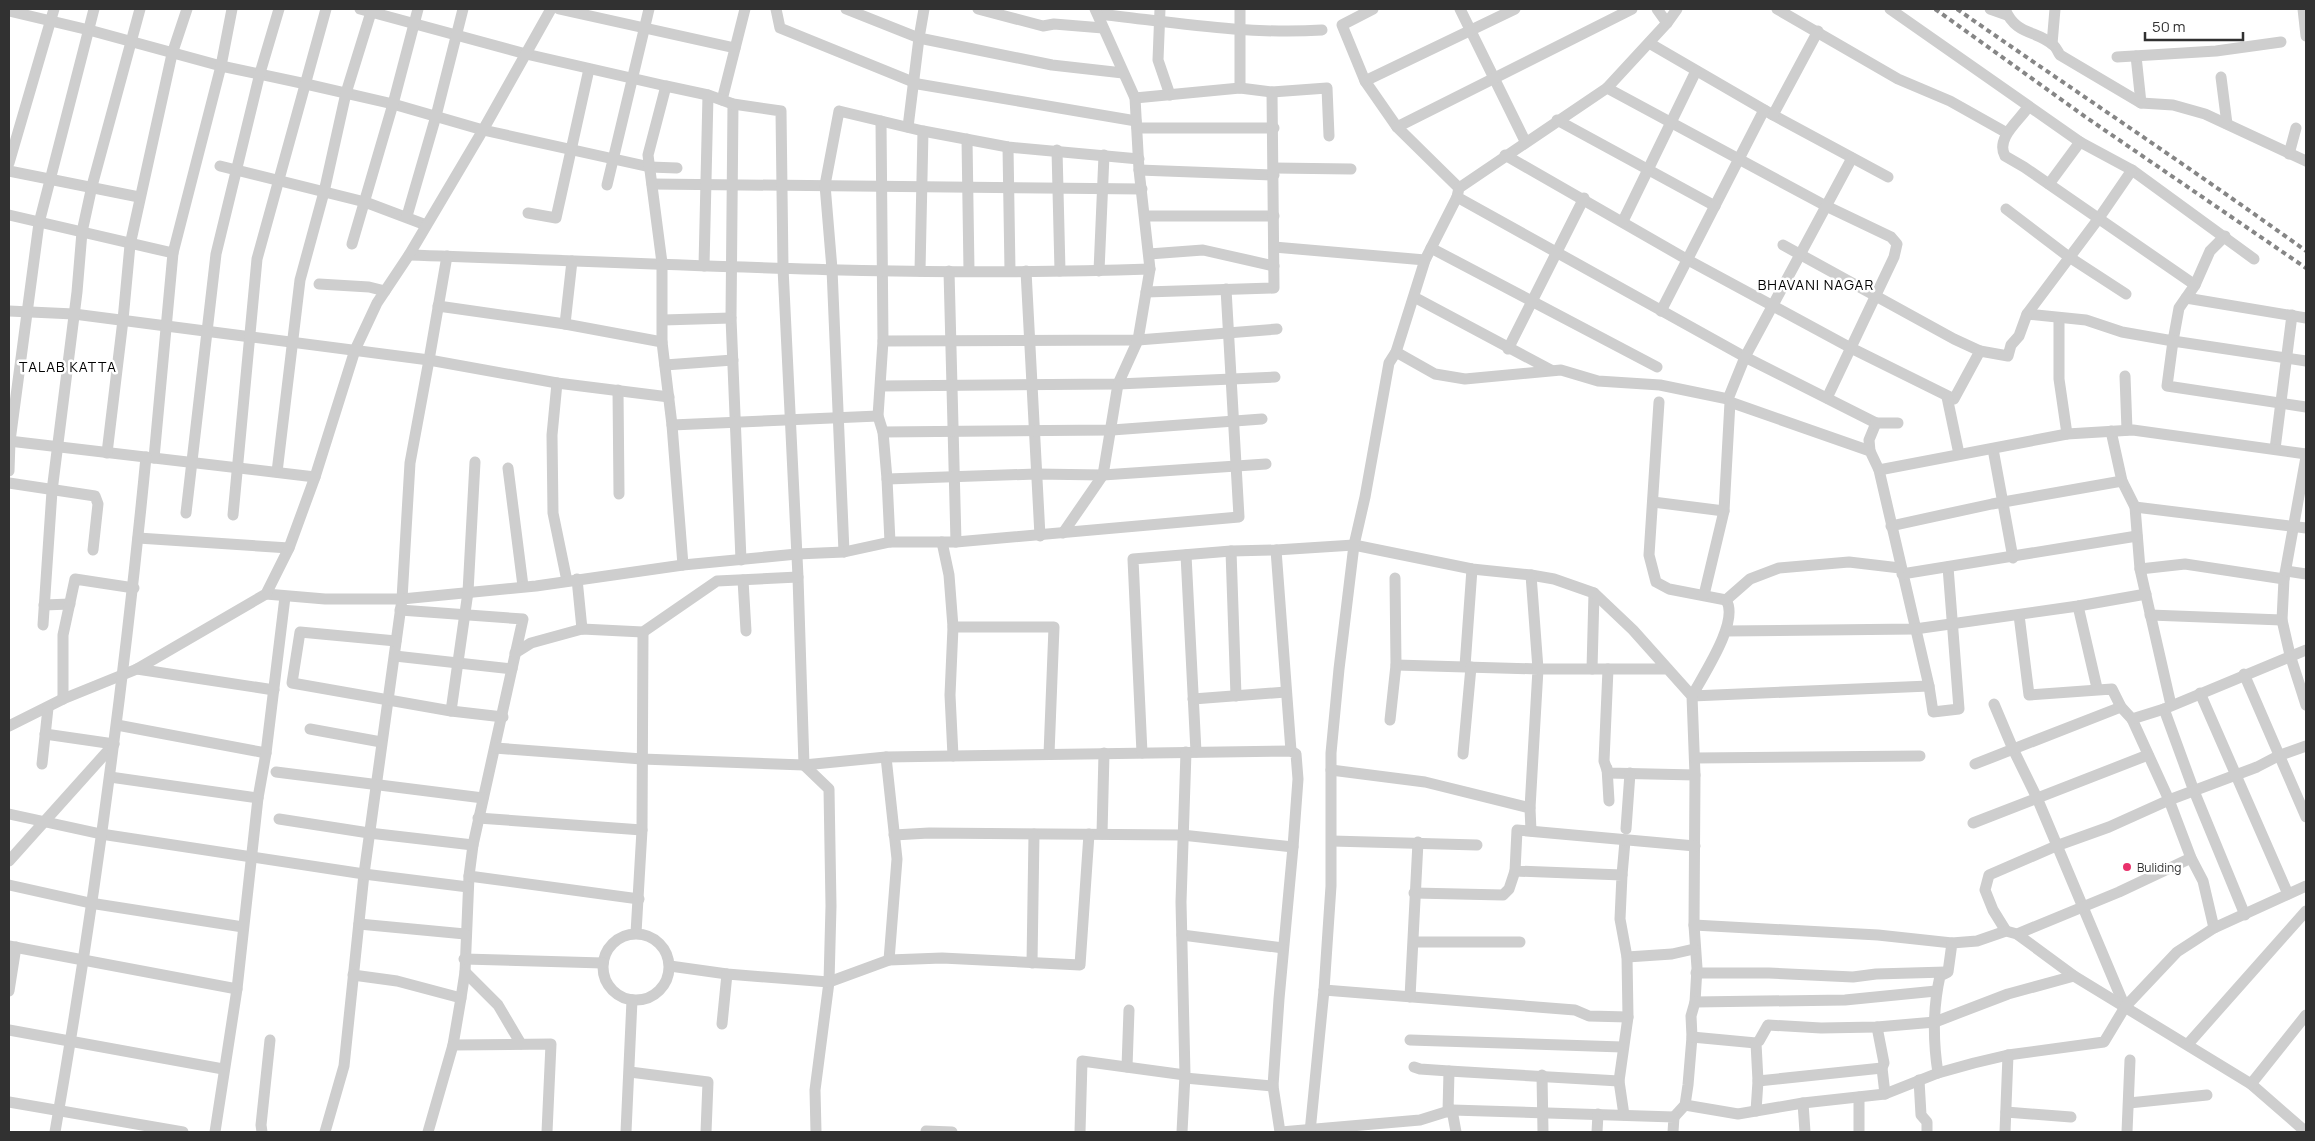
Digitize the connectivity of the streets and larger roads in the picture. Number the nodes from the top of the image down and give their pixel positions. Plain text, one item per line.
1 (54, 9) edge
2 (94, 9) edge
3 (140, 9) edge
4 (186, 9) edge
5 (232, 9) edge
6 (279, 9) edge
7 (326, 9) edge
8 (418, 9) edge
9 (463, 9) edge
10 (551, 9) edge
11 (559, 9) edge
12 (649, 9) edge
13 (744, 9) edge
14 (776, 9) edge
15 (846, 9) edge
16 (924, 9) edge
17 (978, 9) edge
18 (1240, 9) edge
19 (1373, 9) edge
20 (1460, 9) edge
21 (1515, 9) edge
22 (1632, 9) edge
23 (1658, 9) edge
24 (1677, 9) edge
25 (1777, 9) edge
26 (1890, 9) edge
27 (1990, 9) edge
28 (2055, 9) edge
29 (2303, 9) edge
30 (9, 10) edge
31 (367, 10) edge
32 (1096, 11) edge
33 (2006, 12) edge
34 (1160, 15) edge
35 (51, 21) junction
36 (414, 24) junction
37 (1667, 24) junction
38 (1103, 28) junction
39 (644, 29) junction
40 (1240, 29) junction
41 (89, 30) junction
42 (1322, 30) dead end
43 (1471, 31) junction
44 (1818, 31) junction
45 (456, 35) junction
46 (2306, 36) edge
47 (920, 38) junction
48 (2281, 42) dead end
49 (132, 43) junction
50 (1649, 43) junction
51 (2052, 44) junction
52 (735, 48) junction
53 (172, 54) junction
54 (526, 54) junction
55 (2136, 56) junction
56 (2117, 57) dead end
57 (221, 66) junction
58 (589, 69) junction
59 (1696, 71) junction
60 (260, 73) junction
61 (1123, 73) junction
62 (2221, 77) dead end
63 (633, 78) junction
64 (1494, 79) junction
65 (1365, 81) junction
66 (914, 82) junction
67 (306, 84) junction
68 (666, 86) junction
69 (1240, 88) junction
70 (1607, 88) junction
71 (1272, 92) junction
72 (346, 93) junction
73 (708, 95) junction
74 (1170, 95) junction
75 (1135, 98) junction
76 (722, 100) junction
77 (2141, 102) junction
78 (393, 104) junction
79 (733, 104) junction
80 (2028, 106) junction
81 (1769, 113) junction
82 (436, 116) junction
83 (1557, 120) junction
84 (882, 121) junction
85 (1671, 122) junction
86 (2227, 124) junction
87 (1137, 125) junction
88 (908, 127) junction
89 (1397, 127) junction
90 (1274, 128) junction
91 (2296, 128) dead end
92 (483, 130) junction
93 (923, 130) junction
94 (2007, 133) junction
95 (1329, 136) dead end
96 (967, 139) junction
97 (1525, 141) junction
98 (2080, 142) junction
99 (1008, 147) junction
100 (1057, 150) junction
101 (572, 151) junction
102 (2289, 154) junction
103 (1104, 155) junction
104 (1505, 155) junction
105 (1739, 158) junction
106 (1852, 158) junction
107 (614, 159) junction
108 (2306, 161) edge
109 (9, 164) edge
110 (1139, 164) junction
111 (220, 166) dead end
112 (650, 167) junction
113 (677, 168) dead end
114 (1352, 169) dead end
115 (236, 170) junction
116 (2132, 170) junction
117 (9, 171) edge
118 (1647, 171) junction
119 (1274, 172) junction
120 (1888, 177) dead end
121 (49, 180) junction
122 (279, 181) junction
123 (652, 184) junction
124 (783, 184) junction
125 (2049, 184) junction
126 (607, 185) dead end
127 (733, 185) junction
128 (824, 185) junction
129 (92, 186) junction
130 (706, 186) junction
131 (881, 187) junction
132 (922, 188) junction
133 (968, 188) junction
134 (1009, 188) junction
135 (1058, 189) junction
136 (1102, 189) junction
137 (1142, 190) junction
138 (324, 192) junction
139 (1458, 193) junction
140 (139, 197) junction
141 (1584, 198) junction
142 (365, 202) junction
143 (1715, 206) junction
144 (1826, 206) junction
145 (2006, 210) dead end
146 (528, 213) dead end
147 (9, 215) edge
148 (407, 216) junction
149 (1145, 216) junction
150 (1274, 216) junction
151 (2099, 218) junction
152 (1623, 221) junction
153 (39, 223) junction
154 (426, 225) junction
155 (82, 232) junction
156 (2225, 236) junction
157 (352, 244) dead end
158 (130, 245) junction
159 (1784, 245) dead end
160 (1274, 247) junction
161 (1431, 248) junction
162 (173, 253) junction
163 (1556, 253) junction
164 (1149, 254) junction
165 (1800, 254) junction
166 (409, 255) junction
167 (447, 256) junction
168 (2069, 257) junction
169 (2254, 259) dead end
170 (1425, 260) junction
171 (1688, 260) junction
172 (572, 261) junction
173 (662, 263) junction
174 (704, 266) junction
175 (1274, 266) junction
176 (732, 267) junction
177 (783, 268) junction
178 (832, 269) junction
179 (881, 270) junction
180 (1150, 270) junction
181 (920, 271) junction
182 (969, 271) junction
183 (1010, 271) junction
184 (1026, 271) junction
185 (1060, 271) junction
186 (1099, 271) junction
187 (949, 272) junction
188 (319, 284) dead end
189 (2195, 285) junction
190 (1226, 289) junction
191 (385, 291) junction
192 (1146, 292) junction
193 (2126, 294) dead end
194 (1877, 295) junction
195 (1414, 297) junction
196 (2186, 298) junction
197 (1532, 301) junction
198 (1774, 305) junction
199 (438, 306) junction
200 (9, 311) edge
201 (1661, 311) junction
202 (28, 312) junction
203 (74, 314) junction
204 (2027, 314) junction
205 (2292, 315) junction
206 (731, 318) junction
207 (2059, 318) junction
208 (2306, 318) edge
209 (123, 320) junction
210 (663, 320) junction
211 (565, 324) junction
212 (166, 326) junction
213 (1277, 329) dead end
214 (207, 331) junction
215 (1228, 333) junction
216 (251, 337) junction
217 (952, 340) junction
218 (1138, 340) junction
219 (883, 341) junction
220 (1030, 341) junction
221 (2173, 341) junction
222 (292, 342) junction
223 (662, 342) junction
224 (1851, 348) junction
225 (1508, 349) junction
226 (356, 350) junction
227 (1980, 351) junction
228 (1396, 352) junction
229 (1745, 357) junction
230 (2287, 358) junction
231 (429, 360) junction
232 (733, 360) junction
233 (2306, 361) edge
234 (665, 365) junction
235 (1657, 367) dead end
236 (1551, 370) junction
237 (2125, 376) dead end
238 (1275, 377) dead end
239 (1231, 379) junction
240 (557, 383) junction
241 (1118, 384) junction
242 (1032, 385) junction
243 (881, 386) junction
244 (953, 386) junction
245 (618, 390) junction
246 (669, 396) junction
247 (1947, 397) junction
248 (1827, 398) junction
249 (1729, 400) junction
250 (1659, 402) dead end
251 (2281, 403) junction
252 (2306, 407) edge
253 (878, 416) junction
254 (838, 418) junction
255 (1262, 418) dead end
256 (791, 420) junction
257 (1234, 421) junction
258 (735, 422) junction
259 (1898, 422) dead end
260 (1876, 423) junction
261 (672, 425) junction
262 (1034, 430) junction
263 (1112, 430) junction
264 (2127, 430) junction
265 (954, 431) junction
266 (2111, 431) junction
267 (883, 432) junction
268 (2067, 434) junction
269 (9, 441) edge
270 (56, 447) junction
271 (1993, 448) junction
272 (2275, 449) junction
273 (1870, 451) junction
274 (107, 453) junction
275 (1959, 454) junction
276 (2306, 456) edge
277 (150, 457) junction
278 (192, 462) junction
279 (474, 462) dead end
280 (1266, 464) dead end
281 (1236, 466) junction
282 (237, 467) junction
283 (508, 468) dead end
284 (1879, 470) junction
285 (9, 471) edge
286 (277, 472) junction
287 (1036, 474) junction
288 (1103, 475) junction
289 (315, 477) junction
290 (888, 478) junction
291 (956, 478) junction
292 (2122, 481) junction
293 (9, 484) edge
294 (52, 491) junction
295 (620, 494) dead end
296 (1653, 502) junction
297 (2003, 502) junction
298 (2135, 507) junction
299 (1724, 511) junction
300 (186, 513) dead end
301 (233, 515) dead end
302 (1891, 526) junction
303 (2294, 526) junction
304 (2306, 528) edge
305 (1062, 534) junction
306 (1040, 536) junction
307 (2137, 536) junction
308 (138, 538) junction
309 (890, 542) junction
310 (942, 542) junction
311 (956, 542) junction
312 (1354, 544) junction
313 (289, 548) junction
314 (93, 550) dead end
315 (1276, 550) junction
316 (1231, 551) junction
317 (844, 552) junction
318 (797, 554) junction
319 (1186, 555) junction
320 (2013, 558) junction
321 (741, 560) junction
322 (683, 565) junction
323 (1948, 567) junction
324 (1472, 569) junction
325 (2140, 569) junction
326 (1901, 571) junction
327 (1531, 574) junction
328 (2306, 574) edge
329 (2285, 575) junction
330 (798, 576) junction
331 (1396, 578) dead end
332 (572, 580) junction
333 (743, 580) junction
334 (523, 586) junction
335 (134, 588) junction
336 (468, 592) junction
337 (1594, 593) junction
338 (266, 594) junction
339 (2146, 594) junction
340 (1704, 595) junction
341 (285, 597) junction
342 (1726, 600) junction
343 (70, 604) junction
344 (44, 605) junction
345 (401, 605) junction
346 (2078, 606) junction
347 (464, 614) junction
348 (2020, 615) junction
349 (2150, 615) junction
350 (2282, 620) junction
351 (43, 625) dead end
352 (1954, 625) junction
353 (953, 626) junction
354 (582, 629) junction
355 (1915, 629) junction
356 (746, 631) dead end
357 (1726, 631) junction
358 (643, 632) junction
359 (396, 641) junction
360 (2306, 650) edge
361 (515, 653) junction
362 (2290, 655) junction
363 (396, 656) junction
364 (459, 663) junction
365 (1396, 665) junction
366 (1468, 666) junction
367 (137, 669) junction
368 (512, 669) junction
369 (1538, 669) junction
370 (1592, 669) junction
371 (1608, 669) junction
372 (1668, 669) junction
373 (2244, 674) junction
374 (122, 676) junction
375 (1929, 686) junction
376 (2097, 688) junction
377 (274, 690) junction
378 (1286, 692) junction
379 (2200, 693) junction
380 (1236, 696) junction
381 (1692, 696) junction
382 (63, 699) junction
383 (389, 699) junction
384 (1193, 699) junction
385 (2305, 699) edge
386 (1994, 704) dead end
387 (2121, 707) junction
388 (2168, 707) junction
389 (48, 708) junction
390 (451, 711) junction
391 (503, 717) junction
392 (2132, 719) junction
393 (1390, 720) dead end
394 (117, 725) junction
395 (9, 726) edge
396 (310, 729) dead end
397 (45, 734) junction
398 (382, 742) junction
399 (114, 744) junction
400 (2306, 746) edge
401 (495, 748) junction
402 (2013, 749) junction
403 (1291, 751) junction
404 (1191, 752) junction
405 (266, 753) junction
406 (1104, 753) junction
407 (1142, 753) junction
408 (1049, 754) junction
409 (1463, 754) dead end
410 (2148, 755) junction
411 (953, 756) junction
412 (1920, 756) dead end
413 (2278, 756) junction
414 (886, 757) junction
415 (1695, 758) junction
416 (642, 759) junction
417 (42, 764) dead end
418 (1975, 764) dead end
419 (804, 765) junction
420 (1607, 768) junction
421 (1331, 770) junction
422 (276, 772) dead end
423 (1630, 774) junction
424 (1695, 775) junction
425 (2236, 775) junction
426 (110, 777) junction
427 (376, 786) junction
428 (2194, 791) junction
429 (258, 798) junction
430 (483, 798) junction
431 (2037, 798) junction
432 (2169, 800) junction
433 (1609, 802) dead end
434 (1530, 808) junction
435 (9, 814) edge
436 (478, 818) junction
437 (2306, 818) edge
438 (279, 819) dead end
439 (44, 820) junction
440 (1972, 823) dead end
441 (642, 830) junction
442 (1531, 831) junction
443 (369, 833) junction
444 (101, 834) junction
445 (1034, 834) junction
446 (1089, 834) junction
447 (1102, 834) junction
448 (894, 835) junction
449 (1182, 835) junction
450 (1625, 835) junction
451 (1332, 841) junction
452 (1418, 842) junction
453 (473, 845) junction
454 (1477, 845) dead end
455 (1694, 846) junction
456 (2056, 846) junction
457 (1293, 847) junction
458 (252, 856) junction
459 (2191, 858) junction
460 (9, 861) edge
461 (1516, 871) junction
462 (364, 874) junction
463 (1622, 875) junction
464 (468, 882) junction
465 (9, 885) edge
466 (2306, 886) edge
467 (1414, 893) junction
468 (2288, 894) junction
469 (639, 899) junction
470 (90, 903) junction
471 (2083, 907) junction
472 (2306, 911) edge
473 (2245, 915) junction
474 (359, 924) junction
475 (1694, 925) junction
476 (243, 927) junction
477 (2214, 928) junction
478 (2006, 930) junction
479 (636, 933) junction
480 (465, 934) junction
481 (2017, 934) junction
482 (1182, 935) junction
483 (1414, 942) junction
484 (1520, 942) dead end
485 (1952, 943) junction
486 (12, 946) edge
487 (1283, 948) junction
488 (1694, 949) junction
489 (1627, 957) junction
490 (464, 959) junction
491 (82, 960) junction
492 (889, 960) junction
493 (1032, 962) junction
494 (603, 963) junction
495 (670, 966) junction
496 (465, 972) junction
497 (1948, 972) junction
498 (1696, 973) junction
499 (727, 974) junction
500 (354, 975) junction
501 (2074, 976) junction
502 (829, 982) junction
503 (237, 989) junction
504 (1324, 990) junction
505 (9, 991) edge
506 (1936, 991) junction
507 (1410, 997) junction
508 (461, 998) junction
509 (632, 1000) junction
510 (1695, 1002) junction
511 (2125, 1007) junction
512 (1129, 1010) dead end
513 (2306, 1015) edge
514 (1628, 1017) junction
515 (1934, 1022) junction
516 (722, 1024) dead end
517 (1877, 1026) junction
518 (9, 1030) edge
519 (1692, 1037) junction
520 (270, 1040) dead end
521 (1410, 1040) dead end
522 (69, 1042) junction
523 (1756, 1043) junction
524 (522, 1044) junction
525 (2188, 1044) junction
526 (453, 1045) junction
527 (1622, 1047) junction
528 (2008, 1055) junction
529 (2130, 1060) dead end
530 (1127, 1067) junction
531 (1414, 1067) dead end
532 (1882, 1068) junction
533 (223, 1069) junction
534 (1449, 1071) junction
535 (630, 1072) junction
536 (1938, 1073) junction
537 (1542, 1075) junction
538 (1185, 1077) junction
539 (1919, 1080) junction
540 (1619, 1081) junction
541 (1758, 1081) junction
542 (2251, 1084) junction
543 (1273, 1086) junction
544 (1885, 1094) junction
545 (2207, 1094) dead end
546 (1859, 1097) junction
547 (9, 1102) edge
548 (1803, 1103) junction
549 (2129, 1103) junction
550 (1685, 1105) junction
551 (58, 1111) junction
552 (1450, 1111) junction
553 (1756, 1111) junction
554 (2006, 1112) junction
555 (1543, 1113) junction
556 (1598, 1114) junction
557 (1624, 1115) junction
558 (1674, 1117) junction
559 (2071, 1117) dead end
560 (926, 1130) dead end
561 (2306, 1130) edge
562 (1310, 1131) edge
563 (55, 1132) edge
564 (183, 1132) edge
565 (215, 1132) edge
566 (262, 1132) edge
567 (325, 1132) edge
568 (428, 1132) edge
569 (547, 1132) edge
570 (626, 1132) edge
571 (706, 1132) edge
572 (816, 1132) edge
573 (952, 1132) edge
574 (1080, 1132) edge
575 (1182, 1132) edge
576 (1280, 1132) edge
577 (1456, 1132) edge
578 (1543, 1132) edge
579 (1597, 1132) edge
580 (1673, 1132) edge
581 (1805, 1132) edge
582 (1859, 1132) edge
583 (1927, 1132) edge
584 (2005, 1132) edge
585 (2127, 1132) edge

1 - 35 street
2 - 41 street
3 - 49 street
4 - 53 street
5 - 57 street
6 - 60 street
7 - 67 street
8 - 36 street
9 - 45 street
10 - 54 street
11 - 39 street
12 - 39 street
13 - 52 street
14 - 66 street
15 - 47 street
16 - 47 street
17 - 38 street
18 - 40 street
19 - 65 street
20 - 43 street
21 - 43 street
22 - 64 street
23 - 37 street
24 - 37 street
25 - 44 street
26 - 80 street
27 - 33 street
28 - 51 street
29 - 46 street
30 - 35 street
31 - 36 street
31 - 72 street
32 - 34 street
32 - 38 street
33 - 51 street
34 - 40 street
34 - 74 street
35 - 41 street
35 - 109 street
36 - 45 street
36 - 78 street
37 - 50 street
38 - 61 street
39 - 52 street
39 - 63 street
40 - 42 street
40 - 69 street
41 - 49 street
41 - 121 street
43 - 64 street
43 - 65 street
44 - 81 street
44 - 94 street
45 - 54 street
45 - 82 street
47 - 61 street
47 - 66 street
48 - 55 street
49 - 53 street
49 - 129 street
50 - 59 street
50 - 70 street
51 - 77 street
52 - 76 street
53 - 57 street
53 - 140 street
54 - 58 street
54 - 92 street
55 - 56 street
55 - 77 street
57 - 60 street
57 - 162 street
58 - 63 street
58 - 101 street
59 - 81 street
59 - 85 street
60 - 67 street
60 - 115 street
61 - 75 street
62 - 86 street
63 - 68 street
63 - 107 street
64 - 89 street
64 - 97 street
65 - 89 street
66 - 87 street
66 - 88 street
67 - 72 street
67 - 122 street
68 - 73 street
68 - 112 street
69 - 71 street
69 - 74 street
70 - 83 street
70 - 85 street
71 - 90 street
71 - 95 street
72 - 78 street
72 - 138 street
73 - 76 street
73 - 130 street
74 - 75 street
75 - 87 street
76 - 79 street
77 - 86 street
78 - 82 street
78 - 142 street
79 - 124 street
79 - 127 street
80 - 94 street
80 - 98 street
81 - 105 street
81 - 106 street
82 - 92 street
82 - 148 street
83 - 97 street
83 - 118 street
84 - 88 street
84 - 128 street
84 - 131 street
85 - 105 street
85 - 118 street
86 - 102 street
87 - 90 street
87 - 110 street
88 - 93 street
89 - 139 street
90 - 119 street
91 - 102 street
92 - 101 street
92 - 154 street
93 - 96 street
93 - 132 street
94 - 125 street
96 - 99 street
96 - 133 street
97 - 104 street
98 - 116 street
98 - 125 street
99 - 100 street
99 - 134 street
100 - 103 street
100 - 135 street
101 - 107 street
101 - 146 street
102 - 108 street
103 - 110 street
103 - 136 street
104 - 139 street
104 - 141 street
105 - 143 street
105 - 144 street
106 - 120 street
106 - 144 street
107 - 112 street
107 - 126 street
110 - 119 street
110 - 137 street
111 - 115 street
112 - 113 street
112 - 123 street
114 - 119 street
115 - 122 street
115 - 214 street
116 - 151 street
116 - 156 street
117 - 121 street
118 - 143 street
118 - 152 street
119 - 150 street
121 - 129 street
121 - 153 street
122 - 138 street
122 - 216 street
123 - 130 street
123 - 173 street
124 - 127 street
124 - 128 street
124 - 177 street
125 - 151 street
127 - 130 street
127 - 176 street
128 - 131 street
128 - 178 street
129 - 140 street
129 - 155 street
130 - 174 street
131 - 132 street
131 - 179 street
132 - 133 street
132 - 181 street
133 - 134 street
133 - 182 street
134 - 135 street
134 - 183 street
135 - 136 street
135 - 185 street
136 - 137 street
136 - 186 street
137 - 149 street
138 - 142 street
138 - 222 street
139 - 161 street
139 - 163 street
140 - 158 street
141 - 152 street
141 - 163 street
142 - 148 street
142 - 157 street
143 - 171 street
144 - 165 street
144 - 194 street
145 - 168 street
147 - 153 street
148 - 154 street
149 - 150 street
149 - 164 street
150 - 160 street
151 - 168 street
151 - 189 street
152 - 171 street
153 - 155 street
153 - 202 street
154 - 166 street
155 - 158 street
155 - 203 street
156 - 169 street
156 - 189 street
158 - 162 street
158 - 209 street
159 - 165 street
160 - 170 street
160 - 175 street
161 - 170 street
161 - 197 street
162 - 212 street
163 - 197 street
163 - 201 street
164 - 175 street
164 - 180 street
165 - 194 street
165 - 198 street
166 - 167 street
166 - 191 street
167 - 172 street
167 - 199 street
168 - 193 street
168 - 204 street
170 - 195 street
171 - 198 street
171 - 201 street
172 - 173 street
172 - 211 street
173 - 174 street
173 - 210 street
174 - 176 street
175 - 190 street
176 - 177 street
176 - 206 street
177 - 178 street
177 - 256 street
178 - 179 street
178 - 254 street
179 - 181 street
179 - 219 street
180 - 186 street
180 - 192 street
181 - 187 street
182 - 183 street
182 - 187 street
183 - 184 street
184 - 185 street
184 - 220 street
185 - 186 street
187 - 217 street
188 - 191 street
189 - 196 street
190 - 192 street
190 - 215 street
191 - 226 street
192 - 218 street
194 - 224 street
194 - 227 street
195 - 225 street
195 - 228 street
196 - 205 street
196 - 221 street
197 - 225 street
197 - 235 street
198 - 224 street
198 - 229 street
199 - 211 street
199 - 231 street
200 - 202 street
201 - 229 street
202 - 203 street
202 - 269 street
203 - 209 street
203 - 270 street
204 - 207 street
204 - 227 street
205 - 208 street
205 - 230 street
206 - 210 street
206 - 232 street
207 - 221 street
207 - 268 street
209 - 212 street
209 - 274 street
210 - 223 street
211 - 223 street
212 - 214 street
212 - 277 street
213 - 215 street
214 - 216 street
214 - 278 street
215 - 218 street
215 - 239 street
216 - 222 street
216 - 282 street
217 - 219 street
217 - 220 street
217 - 244 street
218 - 220 street
218 - 241 street
219 - 243 street
220 - 242 street
221 - 230 street
221 - 251 street
222 - 226 street
222 - 286 street
223 - 234 street
224 - 247 street
224 - 248 street
225 - 236 street
226 - 231 street
226 - 289 street
227 - 247 street
228 - 236 street
228 - 312 street
229 - 248 street
229 - 249 street
230 - 233 street
230 - 251 street
231 - 240 street
231 - 345 street
232 - 234 street
232 - 258 street
234 - 246 street
236 - 249 street
237 - 264 street
238 - 239 street
239 - 241 street
239 - 257 street
240 - 245 street
240 - 332 street
241 - 242 street
241 - 263 street
242 - 244 street
242 - 262 street
243 - 244 street
243 - 253 street
244 - 265 street
245 - 246 street
245 - 295 street
246 - 261 street
247 - 275 street
248 - 260 street
249 - 273 street
249 - 299 street
250 - 296 street
251 - 252 street
251 - 272 street
253 - 254 street
253 - 267 street
254 - 256 street
254 - 317 street
255 - 257 street
256 - 258 street
256 - 318 street
257 - 263 street
257 - 281 street
258 - 261 street
258 - 321 street
259 - 260 street
260 - 273 street
261 - 322 street
262 - 263 street
262 - 265 street
262 - 287 street
263 - 288 street
264 - 266 street
264 - 272 street
265 - 267 street
265 - 291 street
266 - 268 street
266 - 292 street
267 - 290 street
268 - 271 street
269 - 270 street
269 - 285 street
270 - 274 street
270 - 294 street
271 - 275 street
271 - 297 street
272 - 276 street
273 - 284 street
274 - 277 street
275 - 284 street
276 - 303 street
277 - 278 street
277 - 308 street
278 - 282 street
278 - 300 street
279 - 336 street
280 - 281 street
281 - 288 street
281 - 305 street
282 - 286 street
282 - 301 street
283 - 334 street
284 - 302 street
286 - 289 street
287 - 288 street
287 - 291 street
287 - 306 street
288 - 305 street
289 - 313 street
290 - 291 street
290 - 309 street
291 - 311 street
292 - 297 street
292 - 298 street
293 - 294 street
294 - 314 street
294 - 344 street
296 - 299 street
296 - 340 street
297 - 302 street
297 - 320 street
298 - 303 street
298 - 307 street
299 - 340 street
302 - 326 street
303 - 304 street
303 - 329 street
305 - 306 street
306 - 311 street
307 - 320 street
307 - 325 street
308 - 313 street
308 - 335 street
309 - 310 street
309 - 317 street
310 - 311 street
310 - 353 street
312 - 315 street
312 - 324 street
312 - 421 street
313 - 338 street
315 - 316 street
315 - 378 street
316 - 319 street
316 - 380 street
317 - 318 street
318 - 321 street
318 - 330 street
319 - 384 street
319 - 407 street
320 - 323 street
321 - 322 street
322 - 332 street
323 - 326 street
323 - 352 street
324 - 327 street
324 - 366 street
325 - 329 street
325 - 339 street
326 - 342 street
326 - 355 street
327 - 337 street
327 - 369 street
328 - 329 street
329 - 350 street
330 - 333 street
330 - 419 street
331 - 365 street
332 - 334 street
332 - 354 street
333 - 356 street
333 - 358 street
334 - 336 street
335 - 343 street
335 - 374 street
336 - 345 street
336 - 347 street
337 - 370 street
337 - 372 street
338 - 341 street
338 - 367 street
339 - 346 street
339 - 349 street
340 - 342 street
341 - 345 street
341 - 377 street
342 - 357 street
343 - 344 street
343 - 382 street
344 - 351 street
345 - 347 street
345 - 359 street
346 - 348 street
346 - 376 street
347 - 361 street
347 - 364 street
348 - 352 street
348 - 376 street
349 - 350 street
349 - 388 street
350 - 362 street
352 - 355 street
352 - 375 street
353 - 408 street
353 - 411 street
354 - 358 street
354 - 361 street
355 - 357 street
355 - 375 street
357 - 381 street
358 - 416 street
359 - 363 street
359 - 383 street
360 - 362 street
361 - 368 street
362 - 373 street
362 - 385 street
363 - 364 street
363 - 383 street
364 - 368 street
364 - 390 street
365 - 366 street
365 - 393 street
366 - 369 street
366 - 409 street
367 - 374 street
367 - 377 street
368 - 391 street
369 - 370 street
369 - 434 street
370 - 371 street
371 - 372 street
371 - 420 street
372 - 381 street
373 - 379 street
373 - 413 street
374 - 382 street
374 - 394 street
375 - 381 street
376 - 387 street
377 - 405 street
378 - 380 street
378 - 403 street
379 - 388 street
379 - 425 street
380 - 384 street
381 - 415 street
382 - 389 street
383 - 390 street
383 - 398 street
384 - 404 street
386 - 402 street
387 - 392 street
387 - 402 street
388 - 392 street
388 - 428 street
389 - 395 street
389 - 397 street
390 - 391 street
391 - 401 street
392 - 410 street
394 - 399 street
394 - 405 street
396 - 398 street
397 - 399 street
397 - 417 street
398 - 427 street
399 - 426 street
399 - 439 street
400 - 413 street
401 - 416 street
401 - 430 street
402 - 418 street
402 - 431 street
403 - 404 street
403 - 457 street
404 - 407 street
404 - 449 street
405 - 429 street
406 - 407 street
406 - 408 street
406 - 447 street
408 - 411 street
410 - 431 street
410 - 432 street
411 - 414 street
412 - 415 street
413 - 425 street
413 - 437 street
414 - 419 street
414 - 448 street
415 - 424 street
416 - 419 street
416 - 441 street
419 - 502 street
420 - 423 street
420 - 433 street
421 - 434 street
421 - 451 street
422 - 427 street
423 - 424 street
423 - 450 street
424 - 455 street
425 - 428 street
425 - 468 street
426 - 429 street
426 - 444 street
427 - 430 street
427 - 443 street
428 - 432 street
428 - 473 street
429 - 458 street
430 - 436 street
431 - 440 street
431 - 456 street
432 - 456 street
432 - 459 street
434 - 442 street
435 - 439 street
436 - 441 street
436 - 453 street
438 - 443 street
439 - 444 street
439 - 460 street
441 - 469 street
442 - 450 street
442 - 461 street
443 - 453 street
443 - 462 street
444 - 458 street
444 - 470 street
445 - 446 street
445 - 448 street
445 - 493 street
446 - 447 street
446 - 493 street
447 - 449 street
448 - 492 street
449 - 457 street
449 - 482 street
450 - 455 street
450 - 463 street
451 - 452 street
451 - 504 street
452 - 454 street
452 - 467 street
453 - 464 street
455 - 475 street
456 - 471 street
456 - 478 street
457 - 487 street
458 - 462 street
458 - 476 street
459 - 471 street
459 - 477 street
461 - 463 street
461 - 467 street
462 - 464 street
462 - 474 street
463 - 489 street
464 - 469 street
464 - 480 street
465 - 470 street
466 - 468 street
467 - 483 street
468 - 473 street
469 - 479 street
470 - 476 street
470 - 491 street
471 - 481 street
471 - 511 street
472 - 525 street
473 - 477 street
474 - 480 street
474 - 500 street
475 - 485 street
475 - 488 street
476 - 503 street
477 - 511 street
478 - 481 street
478 - 485 street
479 - 494 street
479 - 495 street
480 - 490 street
481 - 501 street
482 - 487 street
482 - 538 street
483 - 484 street
483 - 507 street
485 - 497 street
486 - 491 street
486 - 505 street
487 - 543 street
488 - 489 street
488 - 498 street
489 - 514 street
490 - 494 street
490 - 496 street
491 - 503 street
491 - 522 street
492 - 493 street
492 - 502 street
494 - 509 street
495 - 499 street
495 - 509 street
496 - 508 street
496 - 524 street
497 - 498 street
497 - 506 street
498 - 510 street
499 - 502 street
499 - 516 street
500 - 508 street
500 - 567 street
501 - 511 street
501 - 515 street
502 - 572 street
503 - 533 street
504 - 507 street
504 - 562 street
506 - 510 street
506 - 515 street
507 - 514 street
508 - 526 street
509 - 535 street
510 - 519 street
511 - 525 street
511 - 528 street
512 - 530 street
513 - 542 street
514 - 527 street
515 - 517 street
515 - 536 street
517 - 523 street
517 - 532 street
518 - 522 street
519 - 523 street
519 - 550 street
520 - 566 street
521 - 527 street
522 - 533 street
522 - 551 street
523 - 541 street
524 - 526 street
524 - 569 street
525 - 542 street
526 - 568 street
527 - 540 street
528 - 536 street
528 - 554 street
529 - 549 street
530 - 538 street
530 - 574 street
531 - 534 street
532 - 541 street
532 - 544 street
533 - 565 street
534 - 537 street
534 - 552 street
535 - 570 street
535 - 571 street
536 - 539 street
537 - 540 street
537 - 555 street
538 - 543 street
538 - 575 street
539 - 544 street
539 - 583 street
540 - 557 street
541 - 553 street
542 - 561 street
543 - 576 street
544 - 546 street
545 - 549 street
546 - 548 street
546 - 582 street
547 - 551 street
548 - 553 street
548 - 581 street
549 - 585 street
550 - 553 street
550 - 558 street
551 - 563 street
551 - 564 street
552 - 555 street
552 - 562 street
552 - 577 street
554 - 559 street
554 - 584 street
555 - 556 street
555 - 578 street
556 - 557 street
556 - 579 street
557 - 558 street
558 - 580 street
560 - 573 street
562 - 576 street

